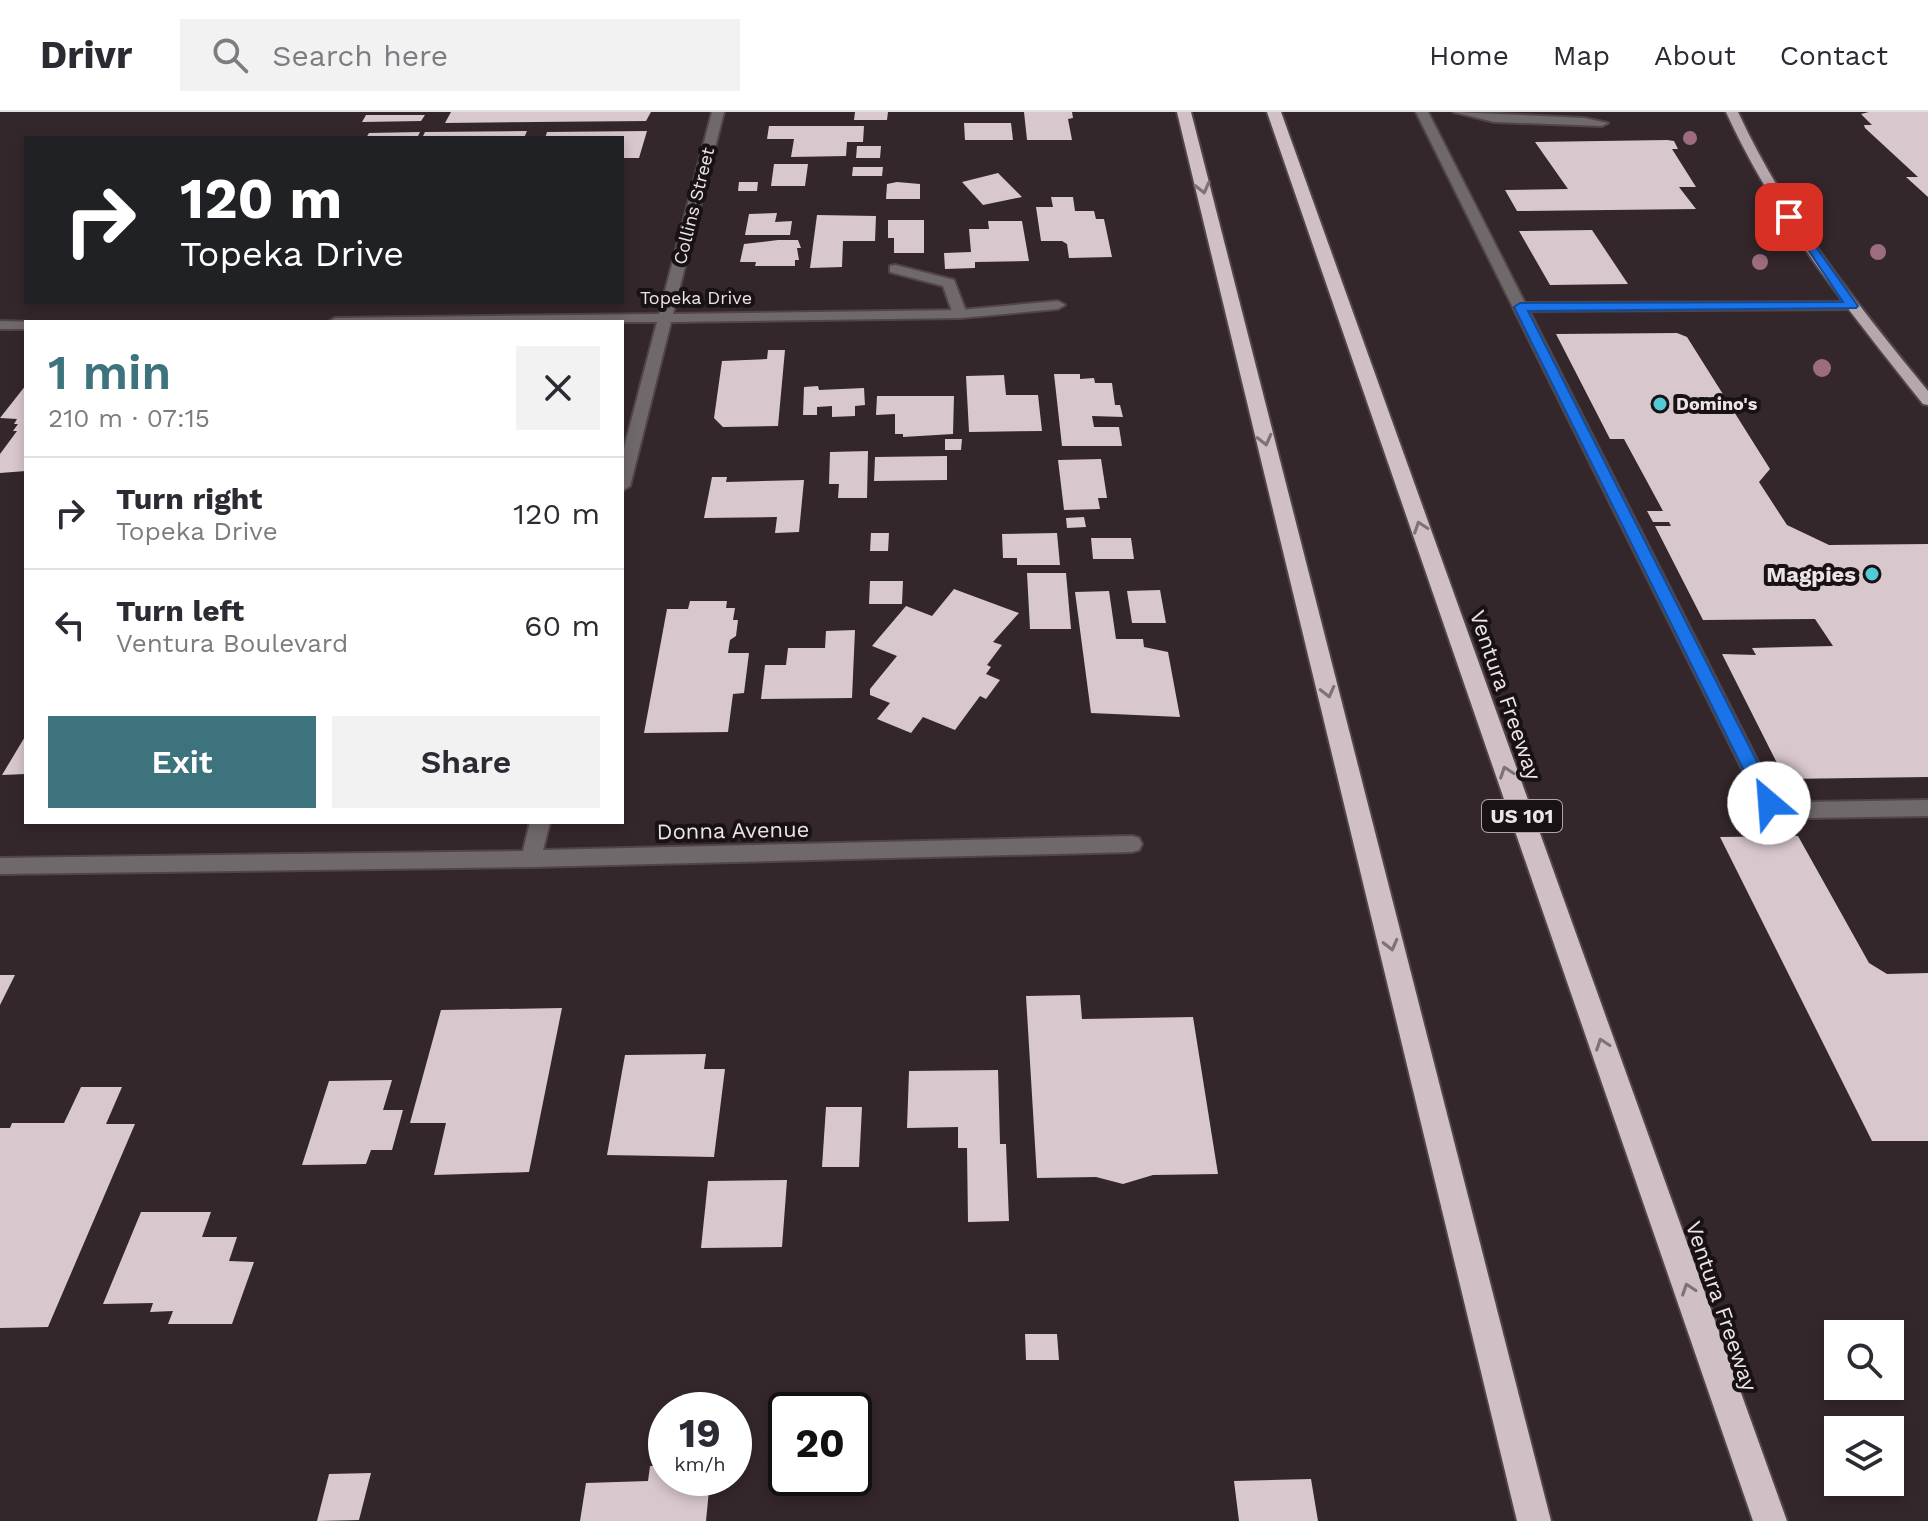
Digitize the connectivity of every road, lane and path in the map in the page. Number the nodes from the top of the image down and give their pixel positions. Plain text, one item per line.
1 (718, 112) edge
2 (1184, 112) edge
3 (1274, 112) edge
4 (1422, 112) edge
5 (1460, 112) edge
6 (1732, 112) edge
7 (1602, 123) dead end
8 (895, 269) dead end
9 (1058, 305) dead end
10 (1852, 306) junction
11 (1520, 307) junction
12 (960, 314) junction
13 (666, 317) junction
14 (508, 320) edge
15 (0, 325) edge
16 (24, 325) edge
17 (1928, 401) edge
18 (624, 478) edge
19 (1928, 808) edge
20 (540, 824) edge
21 (1132, 844) dead end
22 (531, 859) junction
23 (0, 866) edge
24 (1707, 1342) junction
25 (1534, 1521) edge
26 (1770, 1521) edge
27 (1788, 1521) edge

1 - 13 street, Collins Street
2 -> 25 highway
24 -> 3 highway, Ventura Freeway / US 101
4 - 11 street
5 - 7 street
6 - 10 main road
8 - 12 street
9 - 12 street, Topeka Drive
10 - 11 street
10 - 17 main road
11 - 19 street
12 - 13 street, Topeka Drive
13 - 14 street, Topeka Drive
13 - 18 street, Collins Street
15 - 16 street
20 - 22 street
21 - 22 street, Donna Avenue
22 - 23 street, Donna Avenue
24 - 26 highway, Ventura Freeway / US 101
24 - 27 highway

